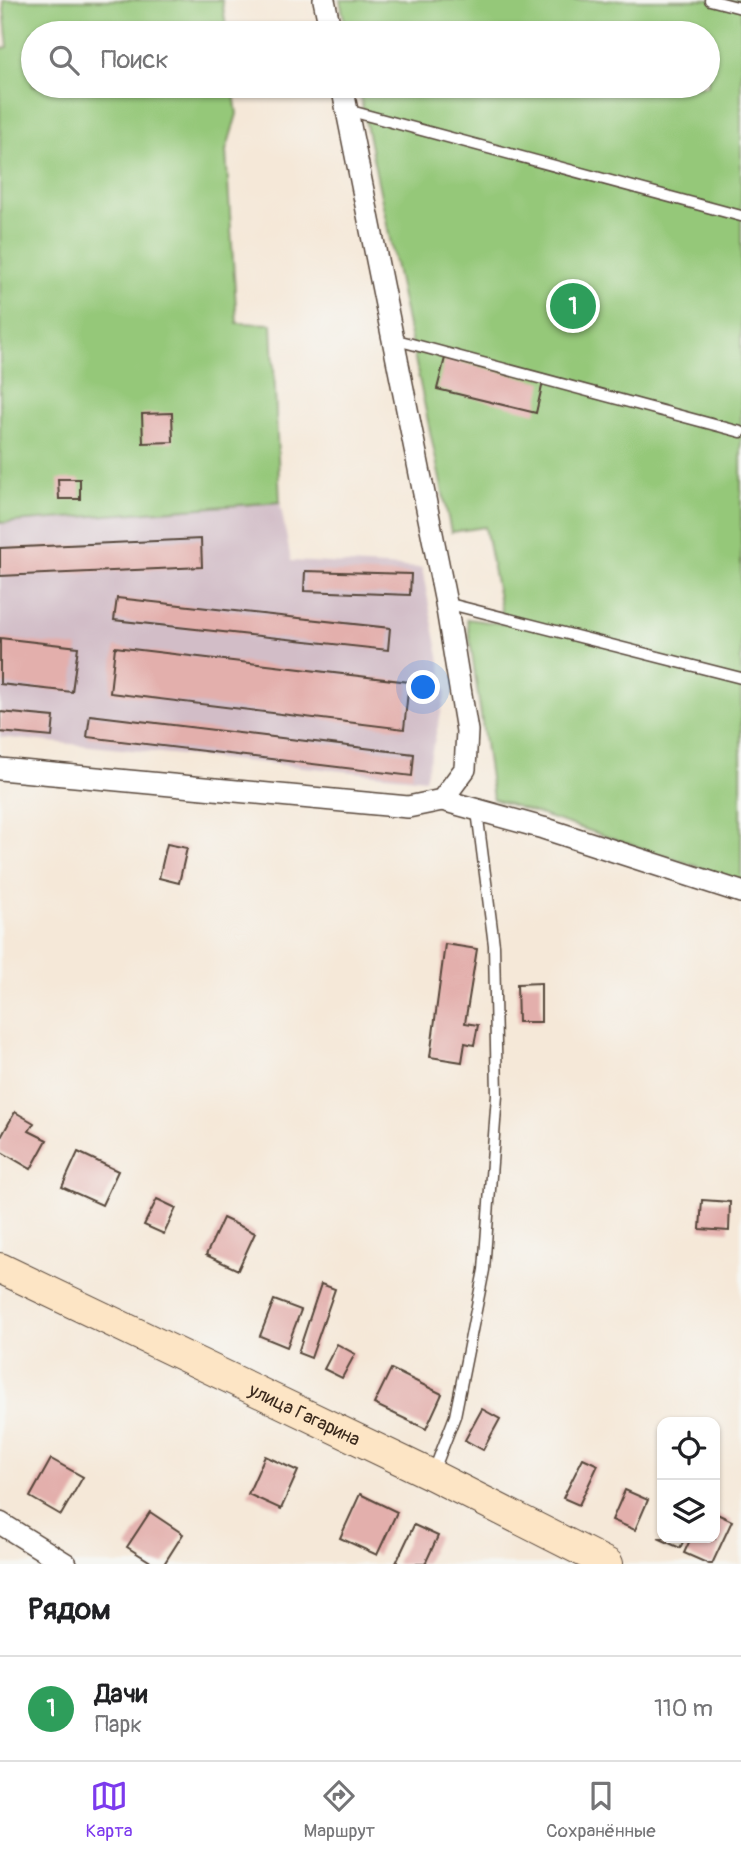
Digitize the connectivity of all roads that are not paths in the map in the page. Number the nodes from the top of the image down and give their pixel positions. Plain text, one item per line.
1 (324, 0) edge
2 (710, 0) edge
3 (741, 8) edge
4 (328, 21) edge
5 (344, 98) edge
6 (347, 110) junction
7 (741, 216) edge
8 (393, 339) junction
9 (741, 432) edge
10 (446, 603) junction
11 (741, 678) edge
12 (0, 769) edge
13 (442, 800) junction
14 (477, 811) junction
15 (741, 892) edge
16 (0, 1268) edge
17 (432, 1475) junction
18 (0, 1523) edge
19 (66, 1564) edge
20 (608, 1564) edge

1 - 4 street
2 - 3 lane
5 - 6 street
6 - 7 lane
6 - 8 street
8 - 9 lane
8 - 10 street
10 - 11 lane
10 - 13 street
12 - 13 street
13 - 14 street
14 - 15 street
14 - 17 lane
16 - 17 street, улица Гагарина
17 - 20 street, улица Гагарина
18 - 19 street

